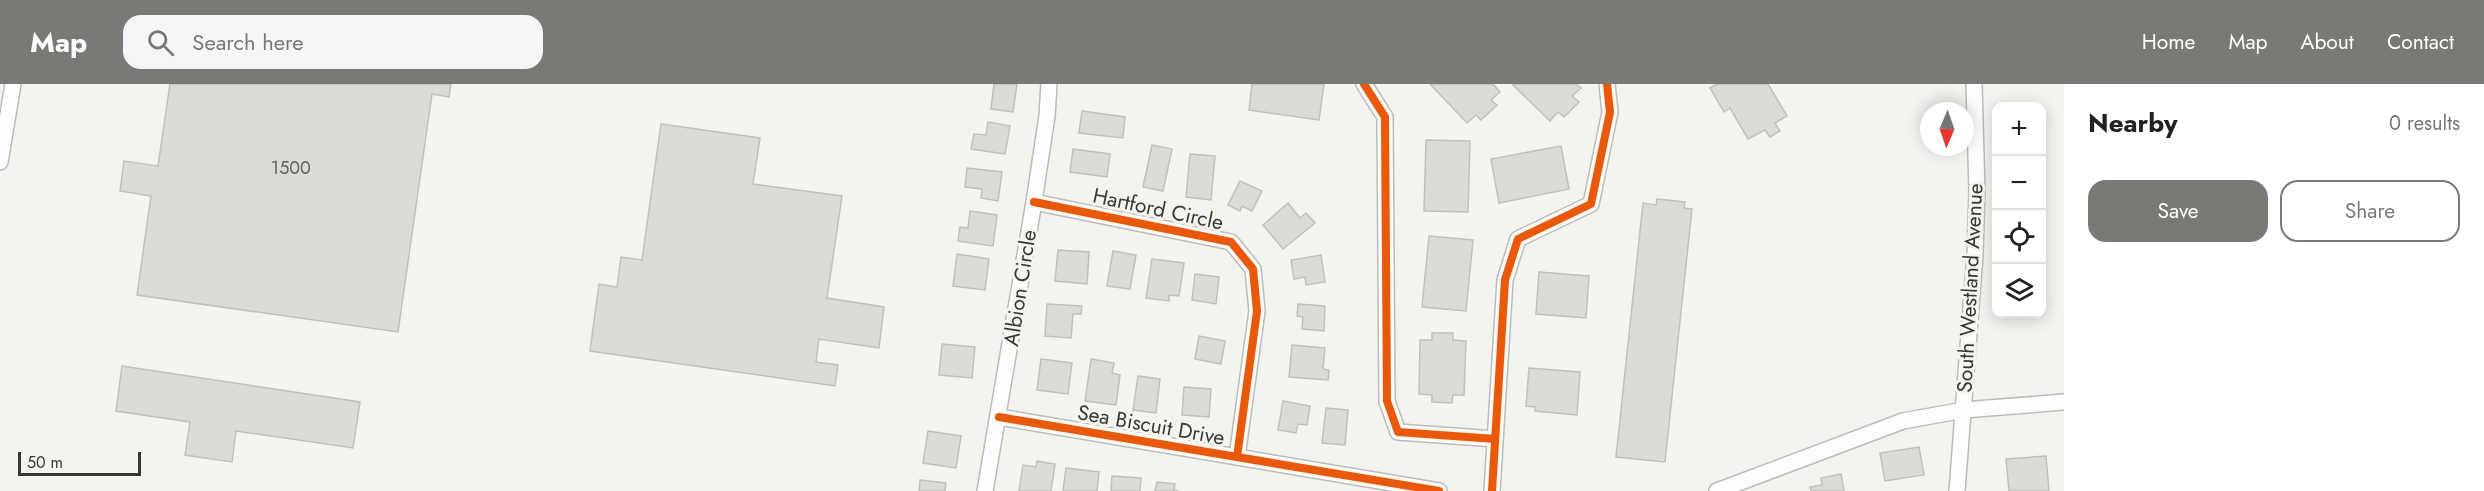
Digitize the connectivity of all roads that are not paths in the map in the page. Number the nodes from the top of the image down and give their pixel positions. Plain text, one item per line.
1 (13, 84) edge
2 (1049, 84) edge
3 (1364, 84) edge
4 (1607, 84) edge
5 (1974, 84) edge
6 (0, 162) edge
7 (1034, 202) junction
8 (2064, 402) edge
9 (1964, 410) junction
10 (999, 417) junction
11 (1495, 439) junction
12 (1237, 457) junction
13 (985, 491) edge
14 (1439, 491) edge
15 (1491, 491) edge
16 (1717, 491) edge
17 (1957, 491) edge

1 - 6 street
2 - 7 street, Albion Circle
3 - 11 street
4 - 11 street
5 - 9 street, South Westland Avenue
7 - 10 street, Albion Circle
7 - 12 street, Hartford Circle
8 - 9 street
9 - 16 street
9 - 17 street, South Westland Avenue
10 - 12 street, Sea Biscuit Drive
10 - 13 street, Albion Circle
11 - 15 street
12 - 14 street, Sea Biscuit Drive

